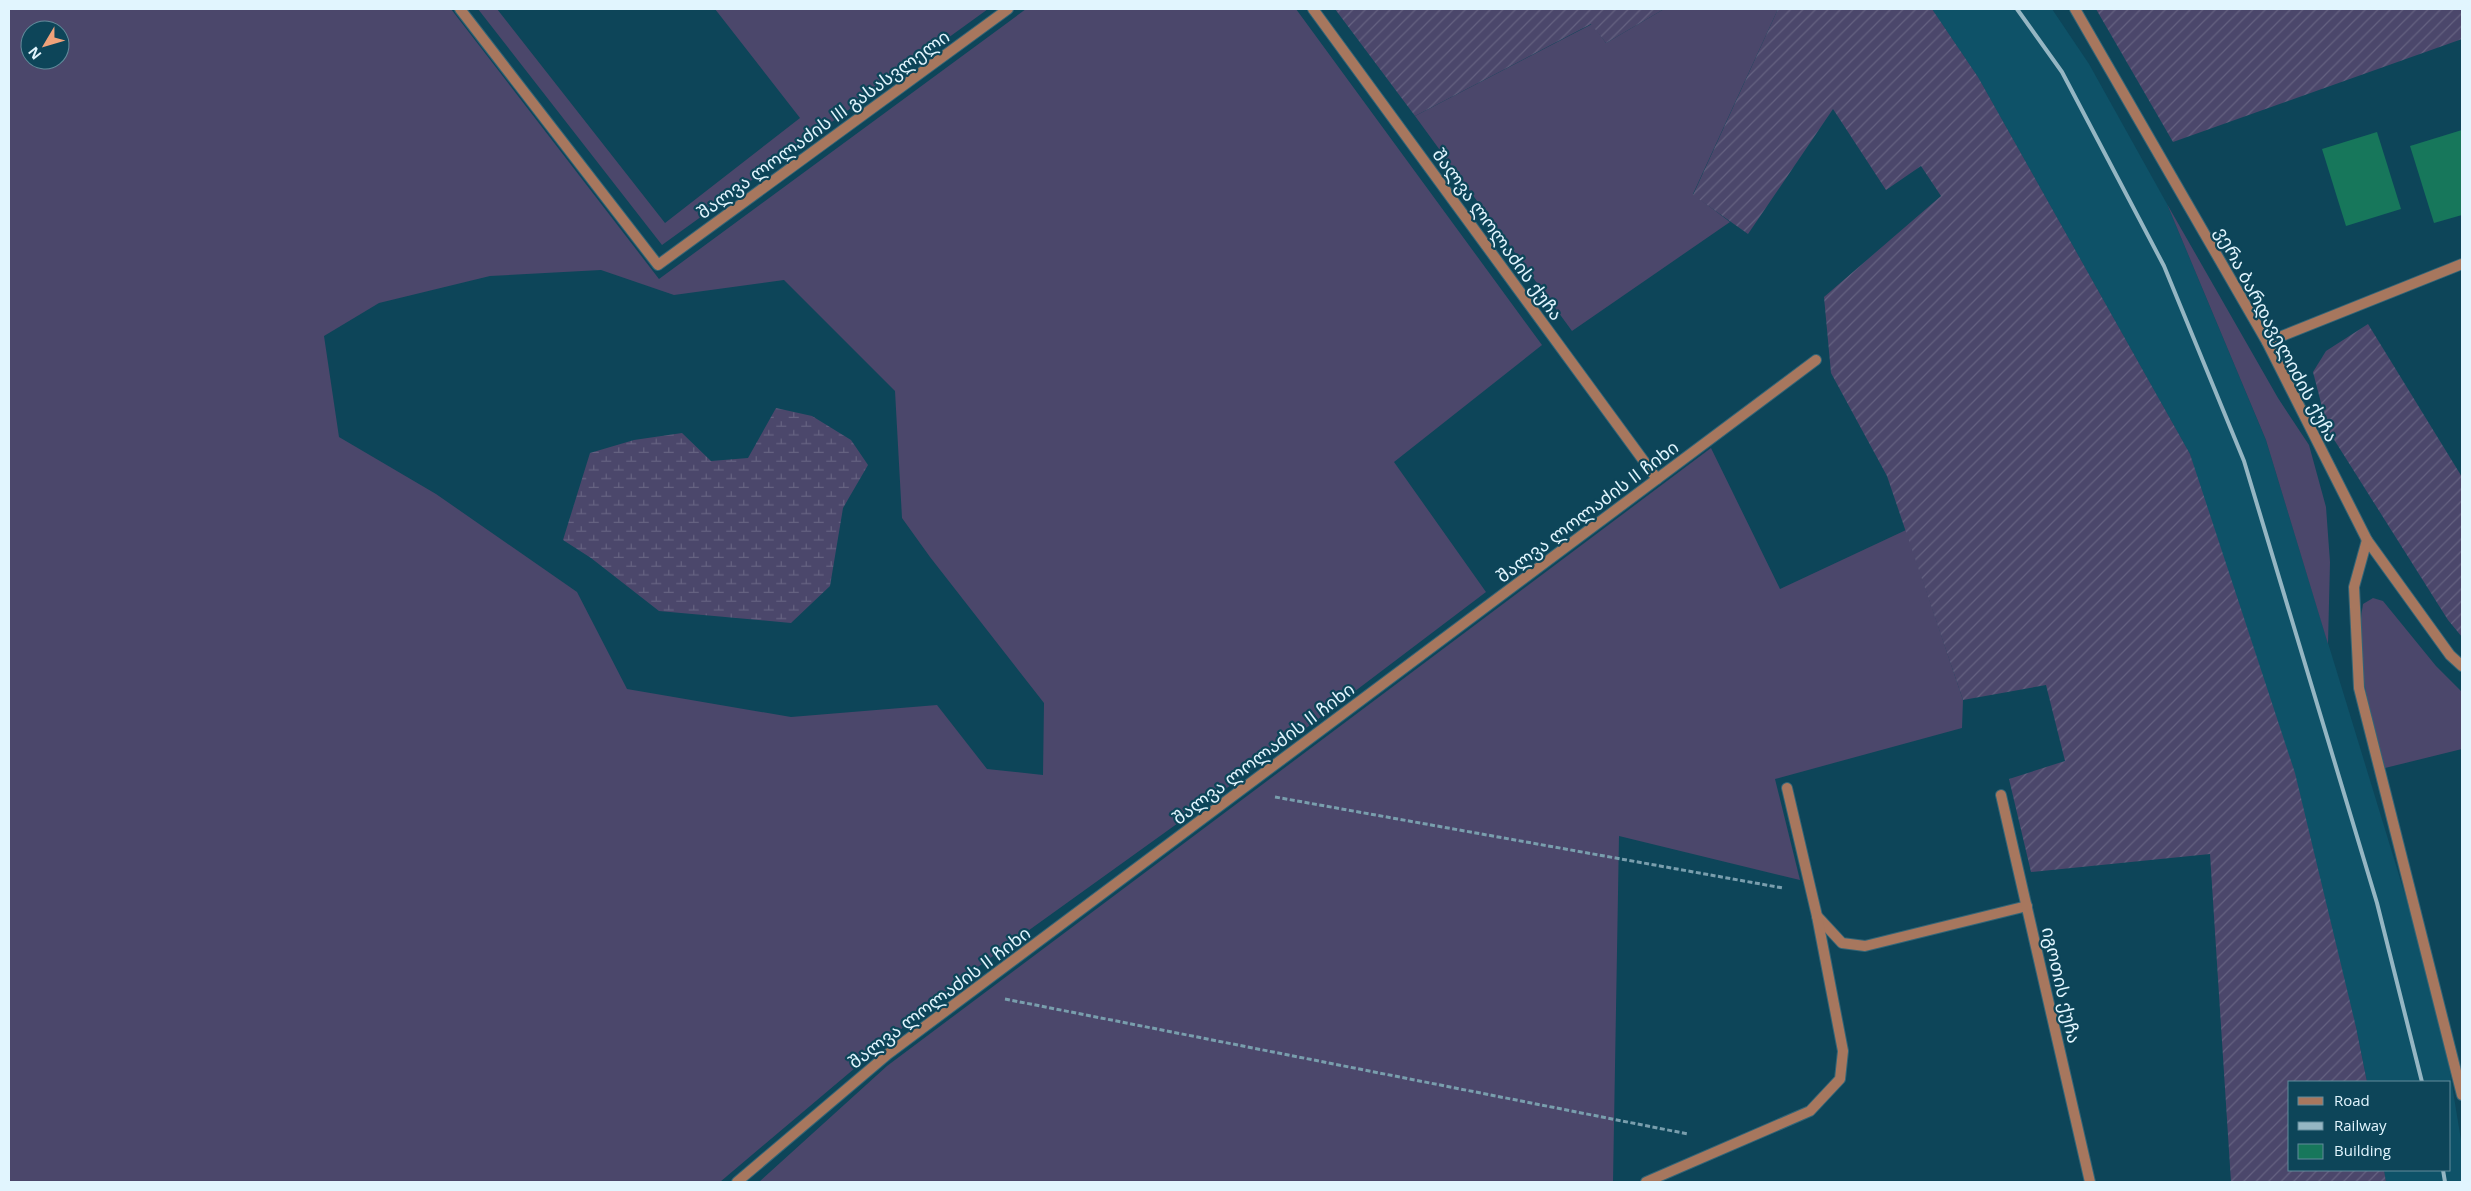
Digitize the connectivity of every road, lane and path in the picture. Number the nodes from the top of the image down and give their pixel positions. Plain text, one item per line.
1 (460, 9) edge
2 (1008, 9) edge
3 (1313, 9) edge
4 (2075, 9) edge
5 (2462, 264) edge
6 (2267, 342) junction
7 (1816, 360) dead end
8 (1658, 479) junction
9 (2367, 540) junction
10 (2462, 666) edge
11 (1787, 788) dead end
12 (1240, 791) junction
13 (2001, 795) dead end
14 (1812, 893) junction
15 (2026, 906) junction
16 (1817, 916) junction
17 (970, 992) junction
18 (2462, 1095) edge
19 (1736, 1143) junction
20 (737, 1182) edge
21 (1646, 1182) edge
22 (2090, 1182) edge

1 - 2 street, შალვა ლოლაძის III გასასვლელი
3 - 8 street, შალვა ლოლაძის ქუჩა
4 - 6 street, ვერა ბარდაველიძის ქუჩა
5 - 6 street
6 - 9 street, ვერა ბარდაველიძის ქუჩა
7 - 8 street, შალვა ლოლაძის II ჩიხი
8 - 12 street, შალვა ლოლაძის II ჩიხი
9 - 10 street, ვერა ბარდაველიძის ქუჩა
9 - 18 street
11 - 14 street
12 - 14 path
12 - 17 street, შალვა ლოლაძის II ჩიხი
13 - 15 street, იგოთის ქუჩა
14 - 16 street
15 - 16 street
15 - 22 street, იგოთის ქუჩა
16 - 19 street
17 - 19 path
17 - 20 street, შალვა ლოლაძის II ჩიხი
19 - 21 street

